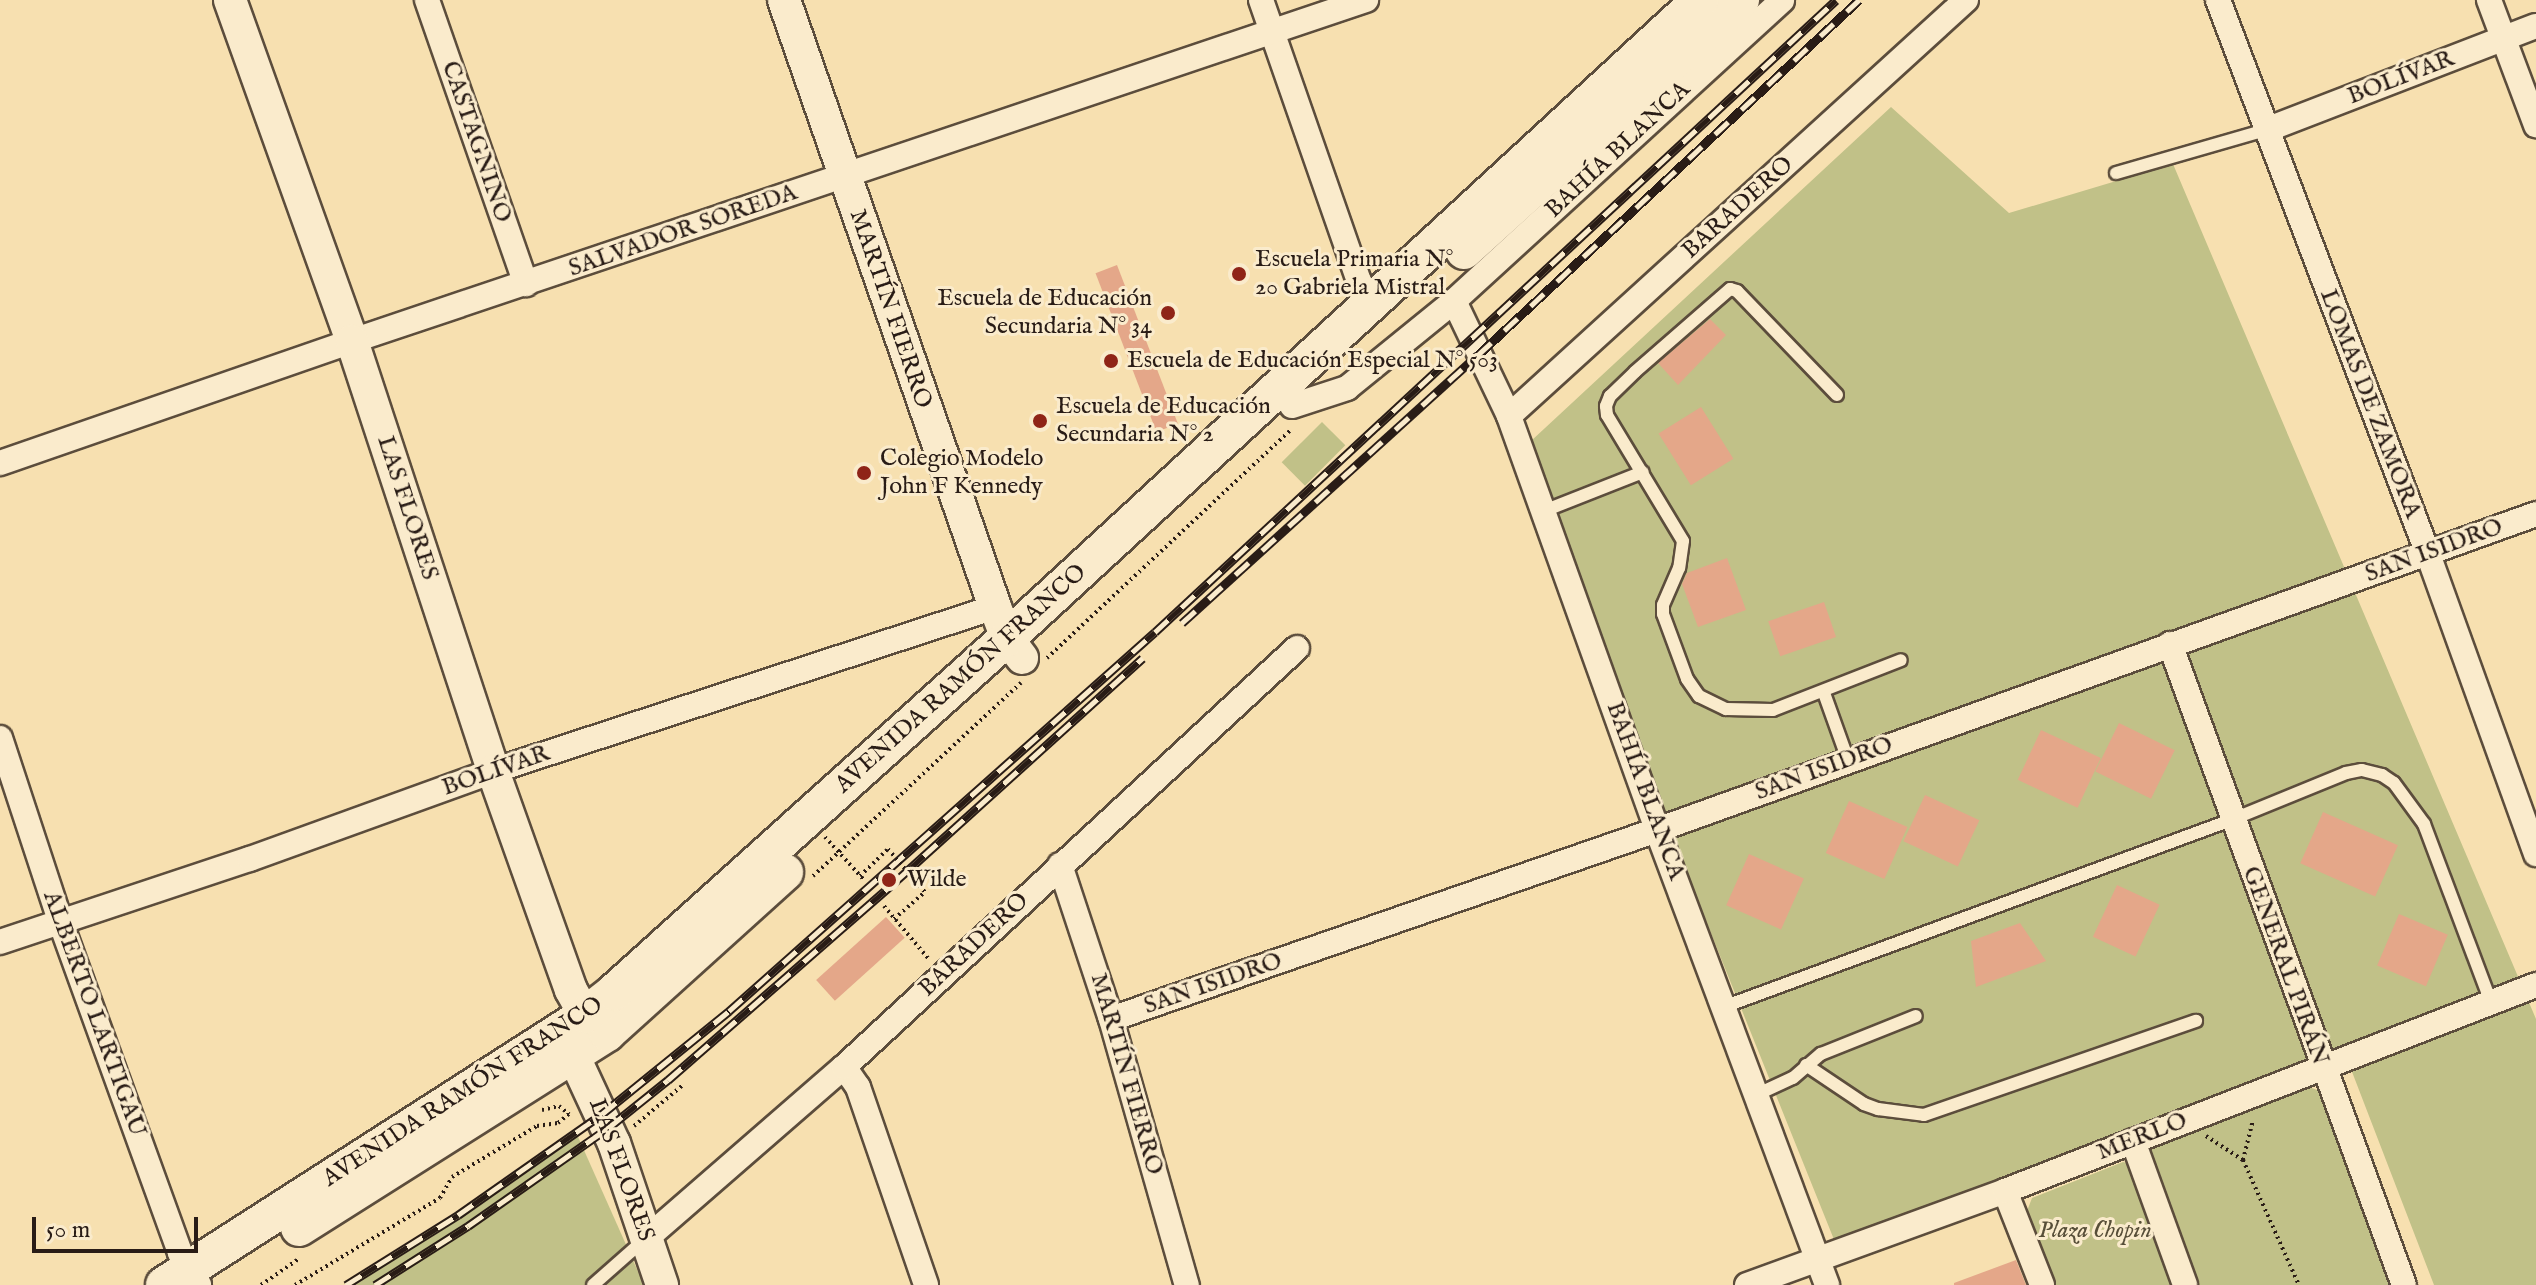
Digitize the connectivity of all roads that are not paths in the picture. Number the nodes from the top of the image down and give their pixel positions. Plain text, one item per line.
1 (230, 0) edge
2 (427, 0) edge
3 (784, 0) edge
4 (1261, 0) edge
5 (1366, 0) edge
6 (1700, 0) edge
7 (1742, 0) edge
8 (1782, 0) edge
9 (1966, 0) edge
10 (2218, 0) edge
11 (2489, 0) edge
12 (2536, 26) edge
13 (1271, 31) junction
14 (2503, 38) junction
15 (1731, 46) junction
16 (2536, 125) edge
17 (2266, 130) junction
18 (2116, 173) dead end
19 (844, 176) junction
20 (526, 284) junction
21 (1454, 301) junction
22 (1370, 304) junction
23 (352, 341) junction
24 (1837, 395) dead end
25 (1295, 414) junction
26 (1509, 416) junction
27 (0, 463) edge
28 (1643, 472) junction
29 (1544, 511) junction
30 (2536, 514) edge
31 (2428, 554) junction
32 (2170, 644) junction
33 (1297, 648) dead end
34 (1018, 649) junction
35 (1901, 660) dead end
36 (1824, 693) junction
37 (0, 738) edge
38 (1848, 760) junction
39 (493, 771) junction
40 (2231, 820) junction
41 (1657, 830) junction
42 (2536, 854) edge
43 (1060, 865) junction
44 (60, 921) junction
45 (0, 942) edge
46 (2536, 985) edge
47 (2491, 1002) junction
48 (1726, 1006) junction
49 (585, 1015) junction
50 (1916, 1016) dead end
51 (1111, 1019) junction
52 (2196, 1021) dead end
53 (574, 1057) junction
54 (1806, 1065) junction
55 (844, 1067) junction
56 (2322, 1068) junction
57 (1758, 1094) junction
58 (2133, 1141) junction
59 (2005, 1191) junction
60 (647, 1238) junction
61 (1819, 1261) junction
62 (190, 1281) edge
63 (593, 1285) edge
64 (662, 1285) edge
65 (926, 1285) edge
66 (1187, 1285) edge
67 (1747, 1285) edge
68 (1827, 1285) edge
69 (2042, 1285) edge
70 (2185, 1285) edge
71 (2404, 1285) edge

1 - 23 street, LAS FLORES
2 - 20 street, CASTAGNINO
3 - 19 street, MARTÍN FIERRO
4 - 13 street
5 - 13 street, SALVADOR SOREDA
6 - 22 main road, AVENIDA RAMÓN FRANCO
7 - 15 street
7 - 25 main road, AVENIDA RAMÓN FRANCO
8 - 15 street, BAHÍA BLANCA
9 - 26 street, BARADERO
10 - 17 street, LOMAS DE ZAMORA
11 - 14 street
12 - 14 street, BOLÍVAR
13 - 19 street, SALVADOR SOREDA
13 - 22 street
14 - 16 street
14 - 17 street, BOLÍVAR
15 - 21 street, BAHÍA BLANCA
17 - 18 lane
17 - 31 street, LOMAS DE ZAMORA
19 - 20 street, SALVADOR SOREDA
19 - 34 street, MARTÍN FIERRO
20 - 23 street, SALVADOR SOREDA
21 - 25 street, BAHÍA BLANCA
21 - 26 street, BAHÍA BLANCA
22 - 34 main road, AVENIDA RAMÓN FRANCO
23 - 27 street, SALVADOR SOREDA
23 - 39 street, LAS FLORES
24 - 28 lane
25 - 34 main road, AVENIDA RAMÓN FRANCO
26 - 29 street, BAHÍA BLANCA
28 - 29 lane
28 - 36 lane
29 - 41 street, BAHÍA BLANCA
30 - 31 street, SAN ISIDRO
31 - 32 street, SAN ISIDRO
31 - 42 street, LOMAS DE ZAMORA
32 - 38 street, SAN ISIDRO
32 - 40 street, GENERAL PIRÁN
33 - 43 street, BARADERO
34 - 39 street, BOLÍVAR
34 - 49 main road, AVENIDA RAMÓN FRANCO
34 - 53 main road, AVENIDA RAMÓN FRANCO
35 - 36 lane
36 - 38 lane
37 - 44 street, ALBERTO LARTIGAU
38 - 41 street, SAN ISIDRO
39 - 44 street, BOLÍVAR
39 - 49 street, LAS FLORES
40 - 47 lane
40 - 48 lane
40 - 56 street, GENERAL PIRÁN
41 - 48 street, BAHÍA BLANCA
41 - 51 street, SAN ISIDRO
43 - 51 street, MARTÍN FIERRO
43 - 55 street, BARADERO
44 - 45 street, BOLÍVAR
44 - 62 street, ALBERTO LARTIGAU
46 - 47 street, MERLO
47 - 56 street, MERLO
48 - 57 street, BAHÍA BLANCA
49 - 62 main road, AVENIDA RAMÓN FRANCO
50 - 54 lane
51 - 66 street, MARTÍN FIERRO
52 - 54 lane
53 - 60 street, LAS FLORES
53 - 62 main road, AVENIDA RAMÓN FRANCO
54 - 57 lane
55 - 60 street, BARADERO
55 - 65 street
56 - 58 street, MERLO
56 - 71 street, GENERAL PIRÁN
57 - 61 street, BAHÍA BLANCA
58 - 59 street, MERLO
58 - 70 street
59 - 61 street, MERLO
59 - 69 street
60 - 63 lane
60 - 64 street, LAS FLORES
61 - 67 street, MERLO
61 - 68 street, BAHÍA BLANCA

